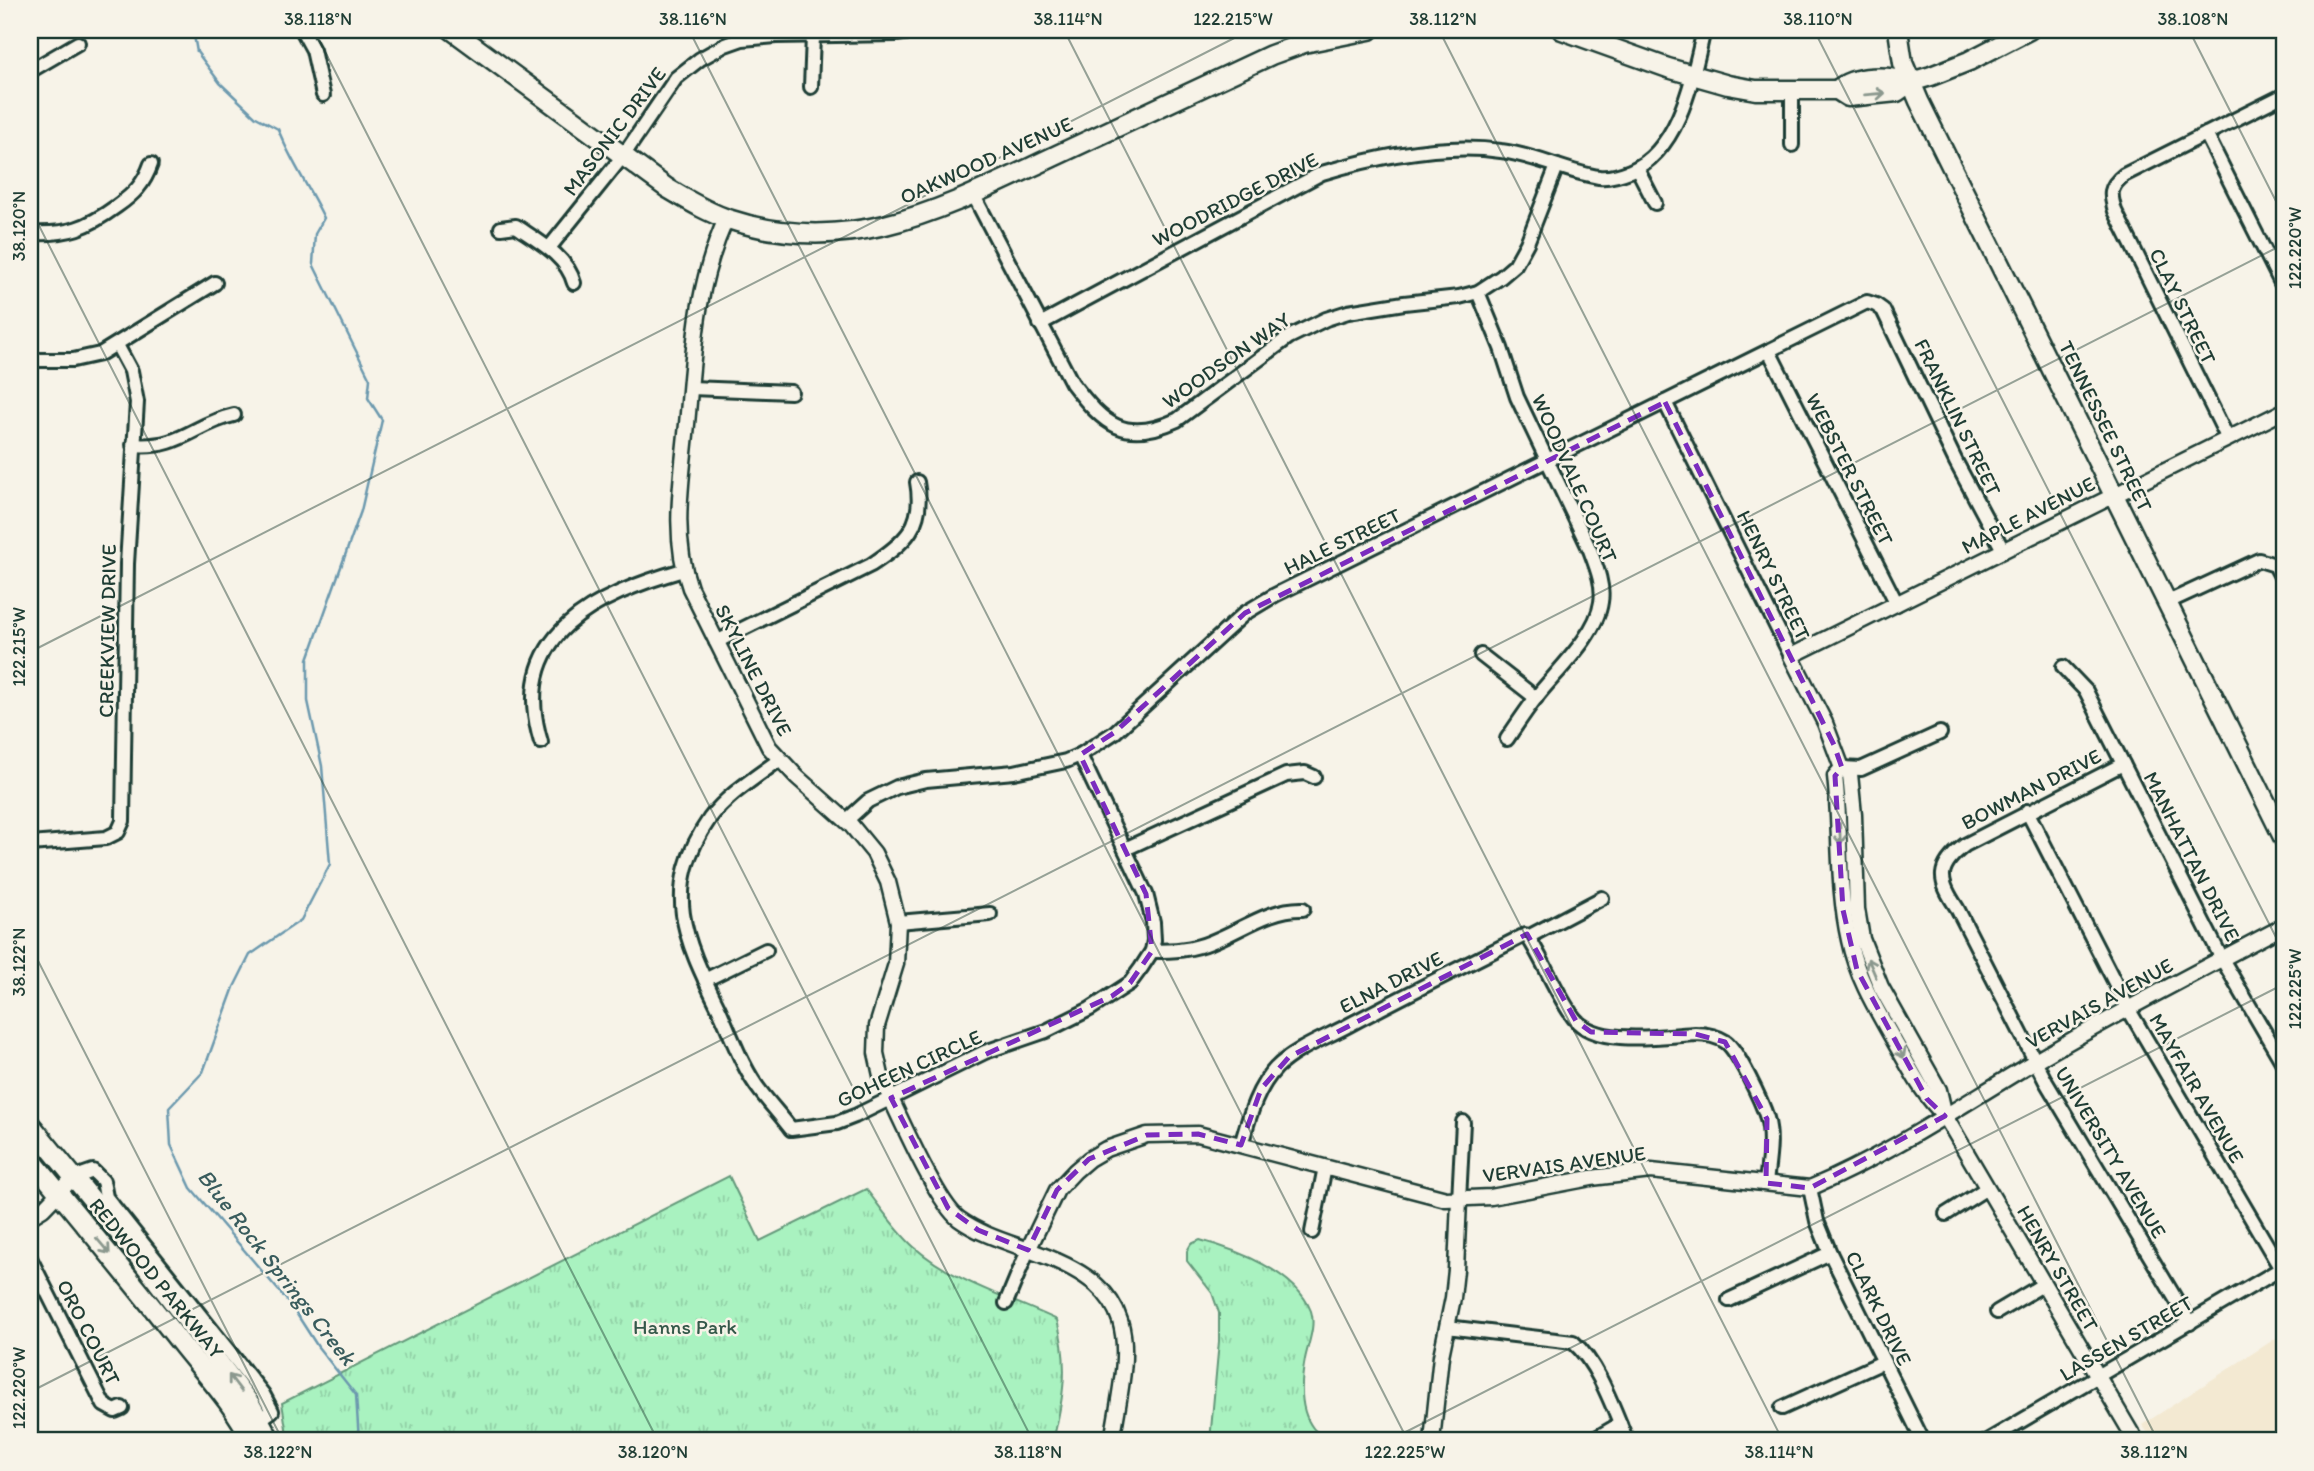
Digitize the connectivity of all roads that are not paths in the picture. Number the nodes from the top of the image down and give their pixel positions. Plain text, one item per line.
1 (302, 30) edge
2 (452, 30) edge
3 (927, 30) edge
4 (1370, 30) edge
5 (1562, 30) edge
6 (1704, 30) edge
7 (1898, 30) edge
8 (2029, 30) edge
9 (813, 36) junction
10 (78, 43) dead end
11 (30, 71) edge
12 (1693, 74) junction
13 (1911, 82) junction
14 (811, 88) dead end
15 (1792, 90) junction
16 (323, 95) dead end
17 (2284, 95) edge
18 (2206, 134) junction
19 (1792, 145) dead end
20 (623, 156) junction
21 (151, 164) dead end
22 (1557, 166) junction
23 (1637, 168) junction
24 (973, 194) junction
25 (1655, 203) dead end
26 (726, 219) junction
27 (501, 228) dead end
28 (30, 233) edge
29 (549, 248) junction
30 (575, 283) dead end
31 (215, 284) dead end
32 (2284, 289) edge
33 (1478, 292) junction
34 (1874, 304) joint
35 (1040, 324) junction
36 (117, 345) junction
37 (1769, 351) junction
38 (30, 360) edge
39 (691, 387) junction
40 (791, 392) dead end
41 (1665, 402) junction
42 (2284, 411) edge
43 (234, 415) dead end
44 (2228, 439) junction
45 (133, 445) junction
46 (1547, 461) junction
47 (917, 482) dead end
48 (2115, 494) junction
49 (2003, 550) junction
50 (683, 570) junction
51 (2284, 582) edge
52 (2168, 602) junction
53 (1897, 604) junction
54 (716, 642) junction
55 (1481, 654) dead end
56 (1791, 656) junction
57 (2063, 667) dead end
58 (1535, 698) junction
59 (1940, 733) dead end
60 (1507, 739) dead end
61 (541, 742) dead end
62 (1080, 755) junction
63 (779, 760) junction
64 (2123, 764) junction
65 (1842, 768) junction
66 (1314, 777) dead end
67 (2027, 811) junction
68 (847, 820) junction
69 (2284, 839) edge
70 (30, 844) edge
71 (1125, 849) junction
72 (1943, 887) joint
73 (1602, 898) dead end
74 (1303, 909) dead end
75 (990, 914) dead end
76 (898, 922) junction
77 (2284, 926) edge
78 (1528, 937) junction
79 (766, 950) dead end
80 (1152, 951) junction
81 (2222, 959) junction
82 (705, 980) junction
83 (2129, 1010) junction
84 (2035, 1062) junction
85 (2284, 1065) edge
86 (891, 1098) junction
87 (1945, 1116) junction
88 (1463, 1122) dead end
89 (30, 1124) edge
90 (1241, 1145) junction
91 (30, 1158) edge
92 (1325, 1167) junction
93 (73, 1178) junction
94 (1766, 1183) junction
95 (1810, 1188) junction
96 (1987, 1188) junction
97 (59, 1194) junction
98 (1459, 1200) junction
99 (1946, 1214) dead end
100 (30, 1217) edge
101 (1311, 1232) dead end
102 (1028, 1250) junction
103 (1830, 1253) junction
104 (30, 1258) edge
105 (2283, 1268) edge
106 (2044, 1284) junction
107 (1729, 1300) dead end
108 (1006, 1303) dead end
109 (1997, 1312) dead end
110 (2190, 1323) junction
111 (1447, 1327) junction
112 (1883, 1362) junction
113 (2098, 1377) junction
114 (122, 1408) dead end
115 (1782, 1408) dead end
116 (1620, 1424) junction
117 (253, 1430) edge
118 (271, 1441) edge
119 (1112, 1441) edge
120 (1432, 1441) edge
121 (1591, 1441) edge
122 (1627, 1441) edge
123 (1923, 1441) edge
124 (1987, 1441) edge
125 (2136, 1441) edge

1 - 16 street
2 - 20 main road, OAKWOOD AVENUE
3 - 9 street, MASONIC DRIVE
4 - 24 main road, OAKWOOD AVENUE
5 - 12 main road
6 - 12 street, WOODRIDGE DRIVE
7 - 13 main road, TENNESSEE STREET
8 - 13 main road
9 - 14 street
9 - 20 street, MASONIC DRIVE
10 - 11 street
12 - 15 main road
12 - 23 street, WOODRIDGE DRIVE
13 - 15 main road
13 - 48 main road, TENNESSEE STREET
15 - 19 street
17 - 18 street
18 - 32 street
18 - 44 street, CLAY STREET
20 - 26 main road, OAKWOOD AVENUE
20 - 29 street, MASONIC DRIVE
21 - 28 street
22 - 23 street, WOODRIDGE DRIVE
22 - 33 street, WOODSON WAY
22 - 35 street, WOODRIDGE DRIVE
23 - 25 street
24 - 26 main road, OAKWOOD AVENUE
24 - 35 street, WOODSON WAY
26 - 39 street, SKYLINE DRIVE
27 - 29 street
29 - 30 street
31 - 36 street
33 - 35 street, WOODSON WAY
33 - 46 street, WOODVALE COURT
34 - 37 street, HALE STREET
34 - 49 street, FRANKLIN STREET
36 - 38 street
36 - 45 street, CREEKVIEW DRIVE
37 - 41 street, HALE STREET
37 - 53 street, WEBSTER STREET
39 - 40 street
39 - 50 street, SKYLINE DRIVE
41 - 46 street, HALE STREET
41 - 56 street, HENRY STREET
42 - 44 street, MAPLE AVENUE
43 - 45 street
44 - 48 street, MAPLE AVENUE
45 - 70 street, CREEKVIEW DRIVE
46 - 58 street, WOODVALE COURT
46 - 62 street, HALE STREET
47 - 54 street
48 - 49 street, MAPLE AVENUE
48 - 52 main road, TENNESSEE STREET
49 - 53 street, MAPLE AVENUE
50 - 54 street, SKYLINE DRIVE
50 - 61 street
51 - 52 street
52 - 69 main road, TENNESSEE STREET
53 - 56 street, MAPLE AVENUE
54 - 63 street, SKYLINE DRIVE
55 - 58 street
56 - 65 street, HENRY STREET
57 - 64 street, MANHATTAN DRIVE
58 - 60 street, WOODVALE COURT
59 - 65 street
62 - 68 street, HALE STREET
62 - 71 street
63 - 68 street, SKYLINE DRIVE
63 - 82 street, GOHEEN CIRCLE
64 - 67 street, BOWMAN DRIVE
64 - 81 street, MANHATTAN DRIVE
65 - 87 street, HENRY STREET
66 - 71 street
67 - 72 street, BOWMAN DRIVE
67 - 83 street, MAYFAIR AVENUE
68 - 76 street, SKYLINE DRIVE
71 - 80 street
72 - 84 street, UNIVERSITY AVENUE
73 - 78 street, ELNA DRIVE
74 - 80 street
75 - 76 street
76 - 86 street, SKYLINE DRIVE
77 - 81 street, VERVAIS AVENUE
78 - 90 street, ELNA DRIVE
78 - 94 street
79 - 82 street
80 - 86 street, GOHEEN CIRCLE
81 - 83 street, VERVAIS AVENUE
81 - 85 street, MANHATTAN DRIVE
82 - 86 street, GOHEEN CIRCLE
83 - 84 street, VERVAIS AVENUE
83 - 105 street, MAYFAIR AVENUE
84 - 87 street, VERVAIS AVENUE
84 - 110 street, UNIVERSITY AVENUE
86 - 102 street, SKYLINE DRIVE
87 - 95 street, VERVAIS AVENUE
87 - 96 street, HENRY STREET
88 - 98 street
89 - 93 main road, REDWOOD PARKWAY
90 - 92 street, VERVAIS AVENUE
90 - 102 street, VERVAIS AVENUE
91 - 97 main road, REDWOOD PARKWAY
92 - 98 street, VERVAIS AVENUE
92 - 101 street
93 - 97 street
117 -> 93 main road, REDWOOD PARKWAY
94 - 95 street, VERVAIS AVENUE
94 - 98 street, VERVAIS AVENUE
95 - 103 street, CLARK DRIVE
96 - 99 street
96 - 106 street, HENRY STREET
97 - 100 street
97 -> 117 main road, REDWOOD PARKWAY
98 - 111 street
102 - 108 street, VERVAIS AVENUE
102 - 119 street, SKYLINE DRIVE
103 - 107 street
103 - 112 street, CLARK DRIVE
104 - 114 street, ORO COURT
105 - 110 street, LASSEN STREET
106 - 109 street
106 - 113 street, HENRY STREET
110 - 113 street, LASSEN STREET
111 - 116 street
111 - 120 street
112 - 115 street
112 - 123 street, CLARK DRIVE
113 - 124 street, LASSEN STREET
113 - 125 street, HENRY STREET
116 - 121 street
116 - 122 street
117 - 118 main road, REDWOOD PARKWAY

